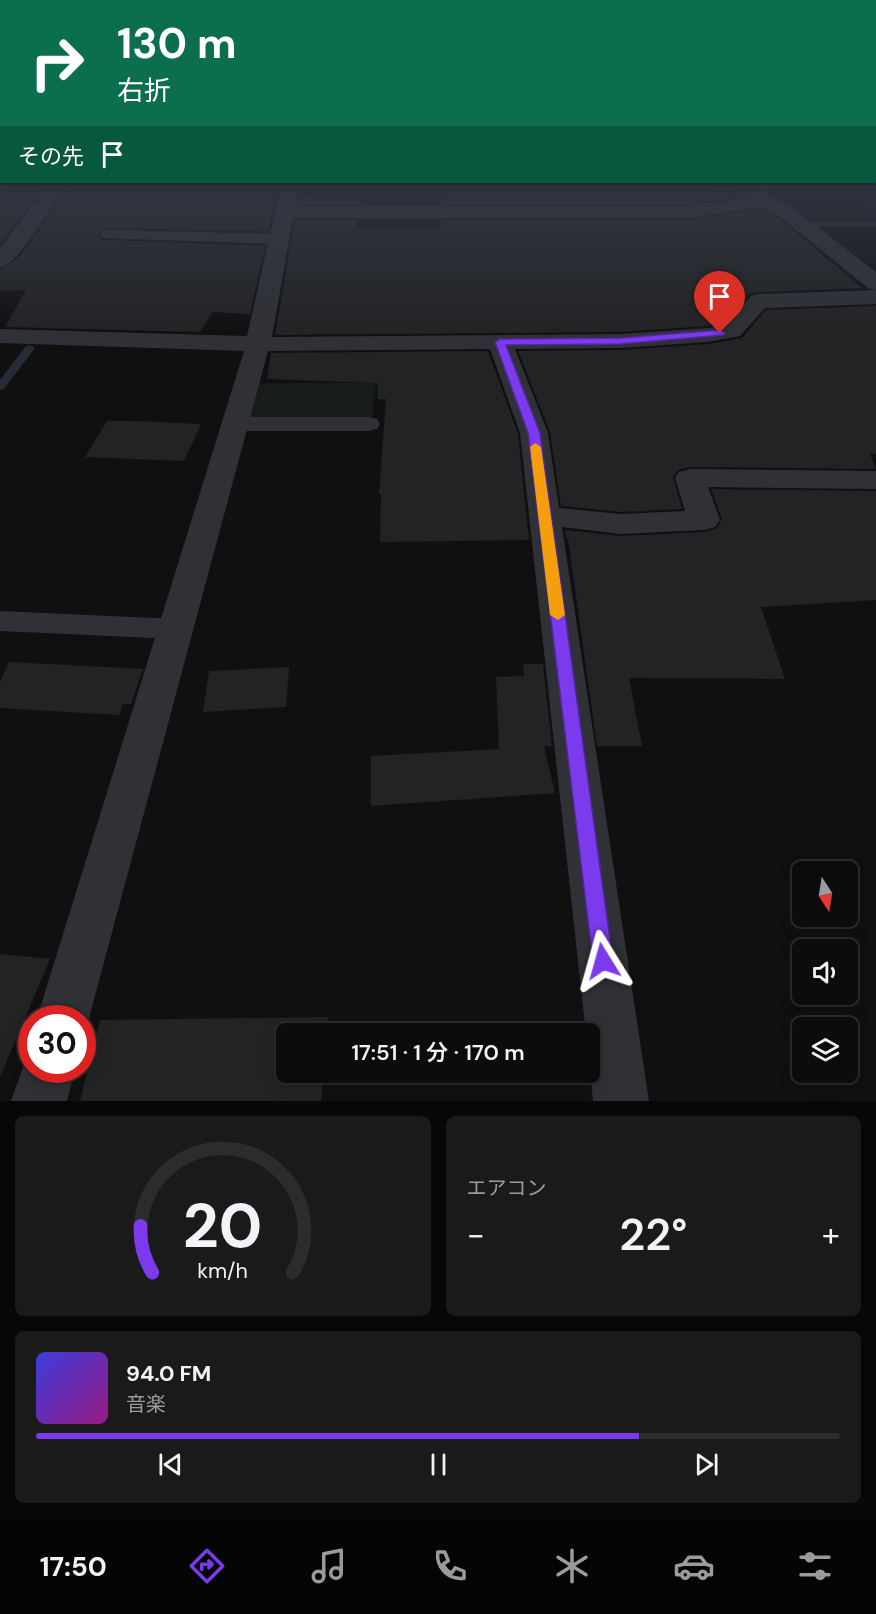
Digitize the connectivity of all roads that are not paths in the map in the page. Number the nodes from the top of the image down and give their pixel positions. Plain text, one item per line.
1 (24, 232) edge
2 (281, 232) edge
3 (812, 232) edge
4 (108, 235) dead end
5 (280, 239) junction
6 (0, 262) edge
7 (876, 283) edge
8 (876, 297) edge
9 (0, 336) edge
10 (500, 342) junction
11 (258, 345) junction
12 (235, 424) junction
13 (369, 424) dead end
14 (876, 480) edge
15 (544, 516) junction
16 (0, 621) edge
17 (176, 629) junction
18 (67, 1005) edge
19 (44, 1083) edge
20 (39, 1101) edge
21 (621, 1101) edge

1 - 6 street
2 - 5 street
3 - 7 street
4 - 5 lane
5 - 11 street
8 - 10 street
9 - 11 street
10 - 11 street
10 - 15 street
11 - 12 street
12 - 13 lane
12 - 17 street
14 - 15 street
15 - 21 street
16 - 17 lane
17 - 18 street
19 - 20 street

